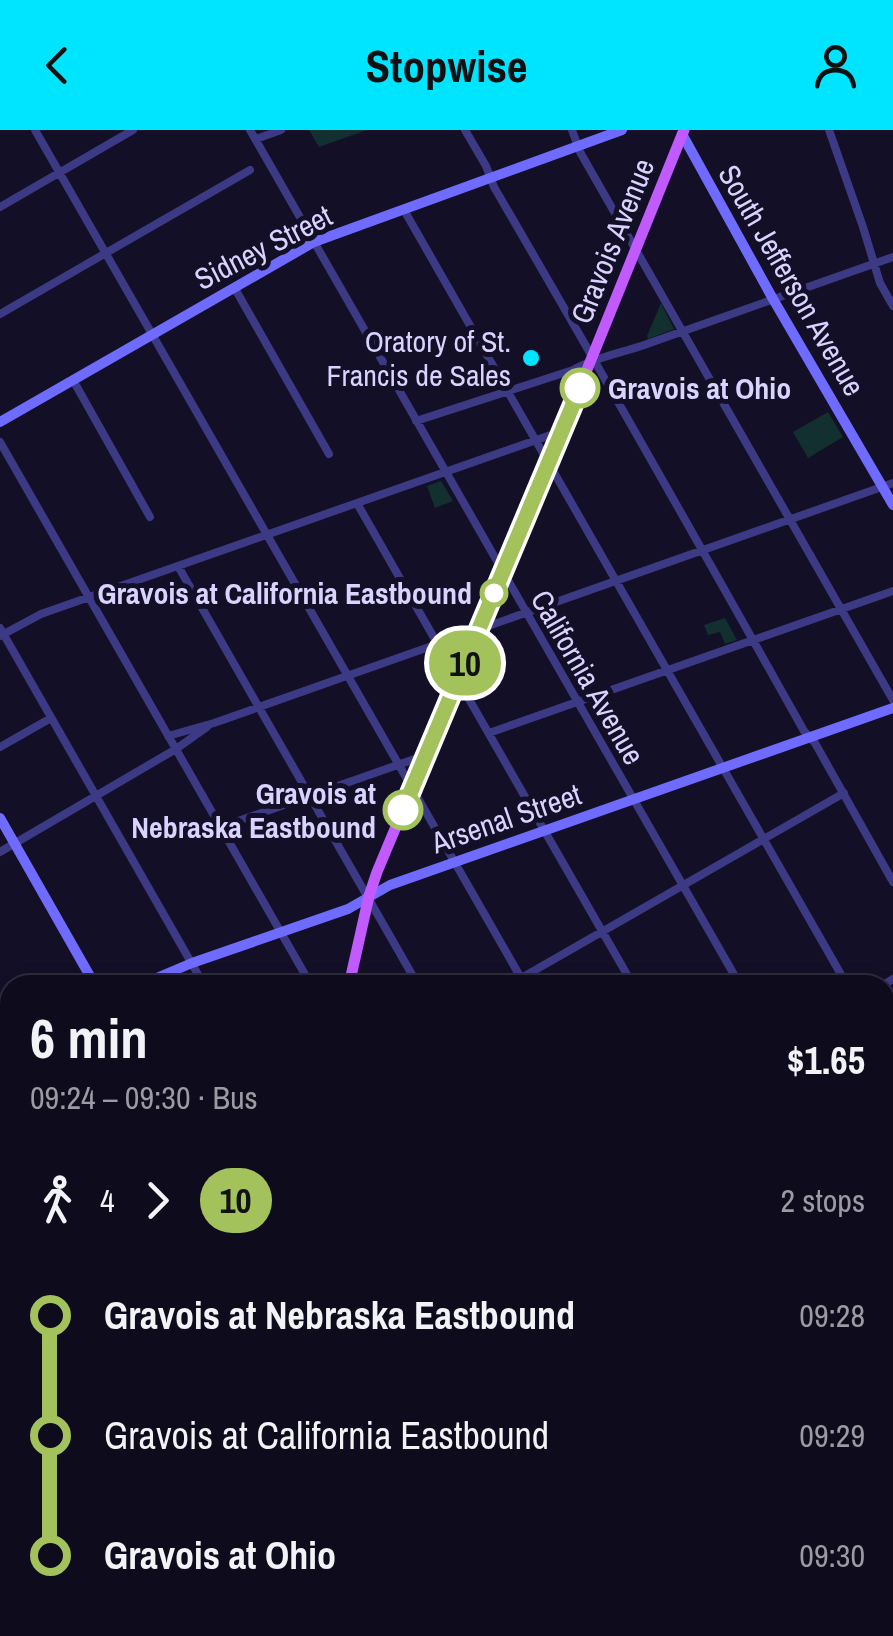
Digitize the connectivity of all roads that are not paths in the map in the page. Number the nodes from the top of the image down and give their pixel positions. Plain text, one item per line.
1 (36, 130) edge
2 (133, 130) edge
3 (250, 130) edge
4 (282, 130) edge
5 (465, 130) edge
6 (572, 130) edge
7 (622, 130) edge
8 (829, 130) edge
9 (682, 132) edge
10 (256, 140) junction
11 (578, 144) junction
12 (250, 170) dead end
13 (60, 172) junction
14 (490, 176) junction
15 (0, 207) edge
16 (404, 210) junction
17 (314, 242) junction
18 (636, 248) junction
19 (106, 254) junction
20 (893, 257) edge
21 (874, 264) junction
22 (234, 287) junction
23 (773, 299) junction
24 (893, 306) edge
25 (0, 314) edge
26 (683, 331) junction
27 (152, 334) junction
28 (592, 359) junction
29 (73, 380) junction
30 (507, 392) junction
31 (416, 421) junction
32 (0, 422) edge
33 (562, 431) junction
34 (536, 440) junction
35 (0, 442) edge
36 (328, 454) dead end
37 (548, 463) junction
38 (446, 473) junction
39 (888, 485) edge
40 (358, 505) junction
41 (893, 505) edge
42 (150, 516) dead end
43 (790, 519) junction
44 (267, 535) junction
45 (702, 550) junction
46 (178, 566) junction
47 (502, 573) junction
48 (616, 580) junction
49 (893, 592) edge
50 (90, 598) junction
51 (841, 609) junction
52 (525, 612) junction
53 (480, 628) junction
54 (1, 632) edge
55 (754, 640) junction
56 (437, 643) junction
57 (668, 671) junction
58 (347, 675) junction
59 (458, 680) junction
60 (893, 700) edge
61 (579, 702) junction
62 (259, 706) junction
63 (893, 708) edge
64 (51, 718) junction
65 (210, 724) junction
66 (489, 733) junction
67 (168, 736) junction
68 (810, 737) junction
69 (0, 747) edge
70 (176, 749) junction
71 (426, 755) junction
72 (399, 765) junction
73 (722, 768) junction
74 (412, 788) junction
75 (844, 794) junction
76 (96, 796) junction
77 (311, 796) junction
78 (633, 799) junction
79 (0, 818) edge
80 (220, 827) junction
81 (544, 830) junction
82 (764, 840) junction
83 (14, 844) junction
84 (0, 852) edge
85 (454, 862) junction
86 (893, 882) edge
87 (682, 885) junction
88 (369, 896) junction
89 (602, 931) junction
90 (281, 932) junction
91 (192, 964) junction
92 (89, 975) edge
93 (165, 975) edge
94 (198, 975) edge
95 (305, 975) edge
96 (351, 975) edge
97 (412, 975) edge
98 (519, 975) edge
99 (534, 975) edge
100 (626, 975) edge
101 (734, 975) edge
102 (842, 975) edge

1 - 13 street
2 - 13 street
3 - 10 street, California Avenue
4 - 10 street
5 - 14 street
6 - 11 street
7 - 11 main road, Sidney Street
8 - 21 street
9 - 18 main road, Gravois Avenue
9 - 23 main road, South Jefferson Avenue
10 - 17 street, California Avenue
11 - 14 main road, Sidney Street
11 - 18 street
12 - 19 street
13 - 15 street
13 - 19 street
14 - 16 main road, Sidney Street
14 - 28 street
16 - 17 main road, Sidney Street
16 - 30 street
17 - 22 main road, Sidney Street
17 - 31 street, California Avenue
18 - 26 street
18 - 28 main road, Gravois Avenue
19 - 25 street
19 - 27 street
20 - 21 street
21 - 23 street
21 - 24 street
22 - 27 main road, Sidney Street
22 - 36 street
23 - 26 street
23 - 39 main road, South Jefferson Avenue
26 - 28 street
26 - 43 street
27 - 29 main road, Sidney Street
27 - 44 street
28 - 30 street
28 - 33 main road, Gravois Avenue
28 - 45 street
29 - 32 main road, Sidney Street
29 - 42 street
30 - 31 street
30 - 34 street
31 - 38 street, California Avenue
33 - 34 street
33 - 37 main road, Gravois Avenue
34 - 37 street
34 - 38 street
35 - 50 street
37 - 47 main road, Gravois Avenue
37 - 48 street
38 - 40 street
38 - 47 street, California Avenue
39 - 41 main road, South Jefferson Avenue
39 - 43 street
40 - 44 street
40 - 56 street
43 - 45 street
43 - 51 street
44 - 46 street
44 - 58 street
45 - 48 street
45 - 55 street
46 - 50 street
46 - 62 street
47 - 52 street, California Avenue
47 - 53 main road, Gravois Avenue
48 - 52 street
48 - 57 street
49 - 51 street
50 - 54 street
50 - 67 street
51 - 55 street
51 - 60 street
52 - 53 street
52 - 61 street, California Avenue
53 - 56 street
53 - 59 main road, Gravois Avenue
54 - 64 street
55 - 57 street
55 - 68 street
56 - 58 street
57 - 61 street
57 - 73 street
58 - 62 street
58 - 72 street
59 - 66 street
59 - 71 main road, Gravois Avenue
61 - 66 street
61 - 78 street, California Avenue
62 - 65 street
62 - 77 street
63 - 68 main road, Arsenal Street
64 - 69 street
64 - 76 street
65 - 67 street
65 - 70 street
66 - 81 street
67 - 70 street
68 - 73 main road, Arsenal Street
68 - 75 street
70 - 76 street
70 - 80 street
71 - 72 street
71 - 74 main road, Gravois Avenue
72 - 74 street
72 - 77 street
73 - 78 main road, Arsenal Street
73 - 82 street
74 - 85 street
74 - 88 main road, Gravois Avenue
75 - 82 street
75 - 86 street
76 - 83 street
76 - 91 street
77 - 80 street
77 - 88 street
78 - 81 main road, Arsenal Street
78 - 87 street, California Avenue
79 - 83 main road
80 - 90 street
81 - 85 main road, Arsenal Street
81 - 89 street
82 - 87 street
82 - 102 street
83 - 84 street
83 - 92 main road
85 - 88 main road, Arsenal Street
85 - 98 street
87 - 89 street
87 - 101 street, California Avenue
88 - 90 main road, Arsenal Street
88 - 96 main road, Gravois Avenue
88 - 97 street
89 - 99 street
89 - 100 street
90 - 91 main road, Arsenal Street
90 - 95 street
91 - 93 main road, Arsenal Street
91 - 94 street

